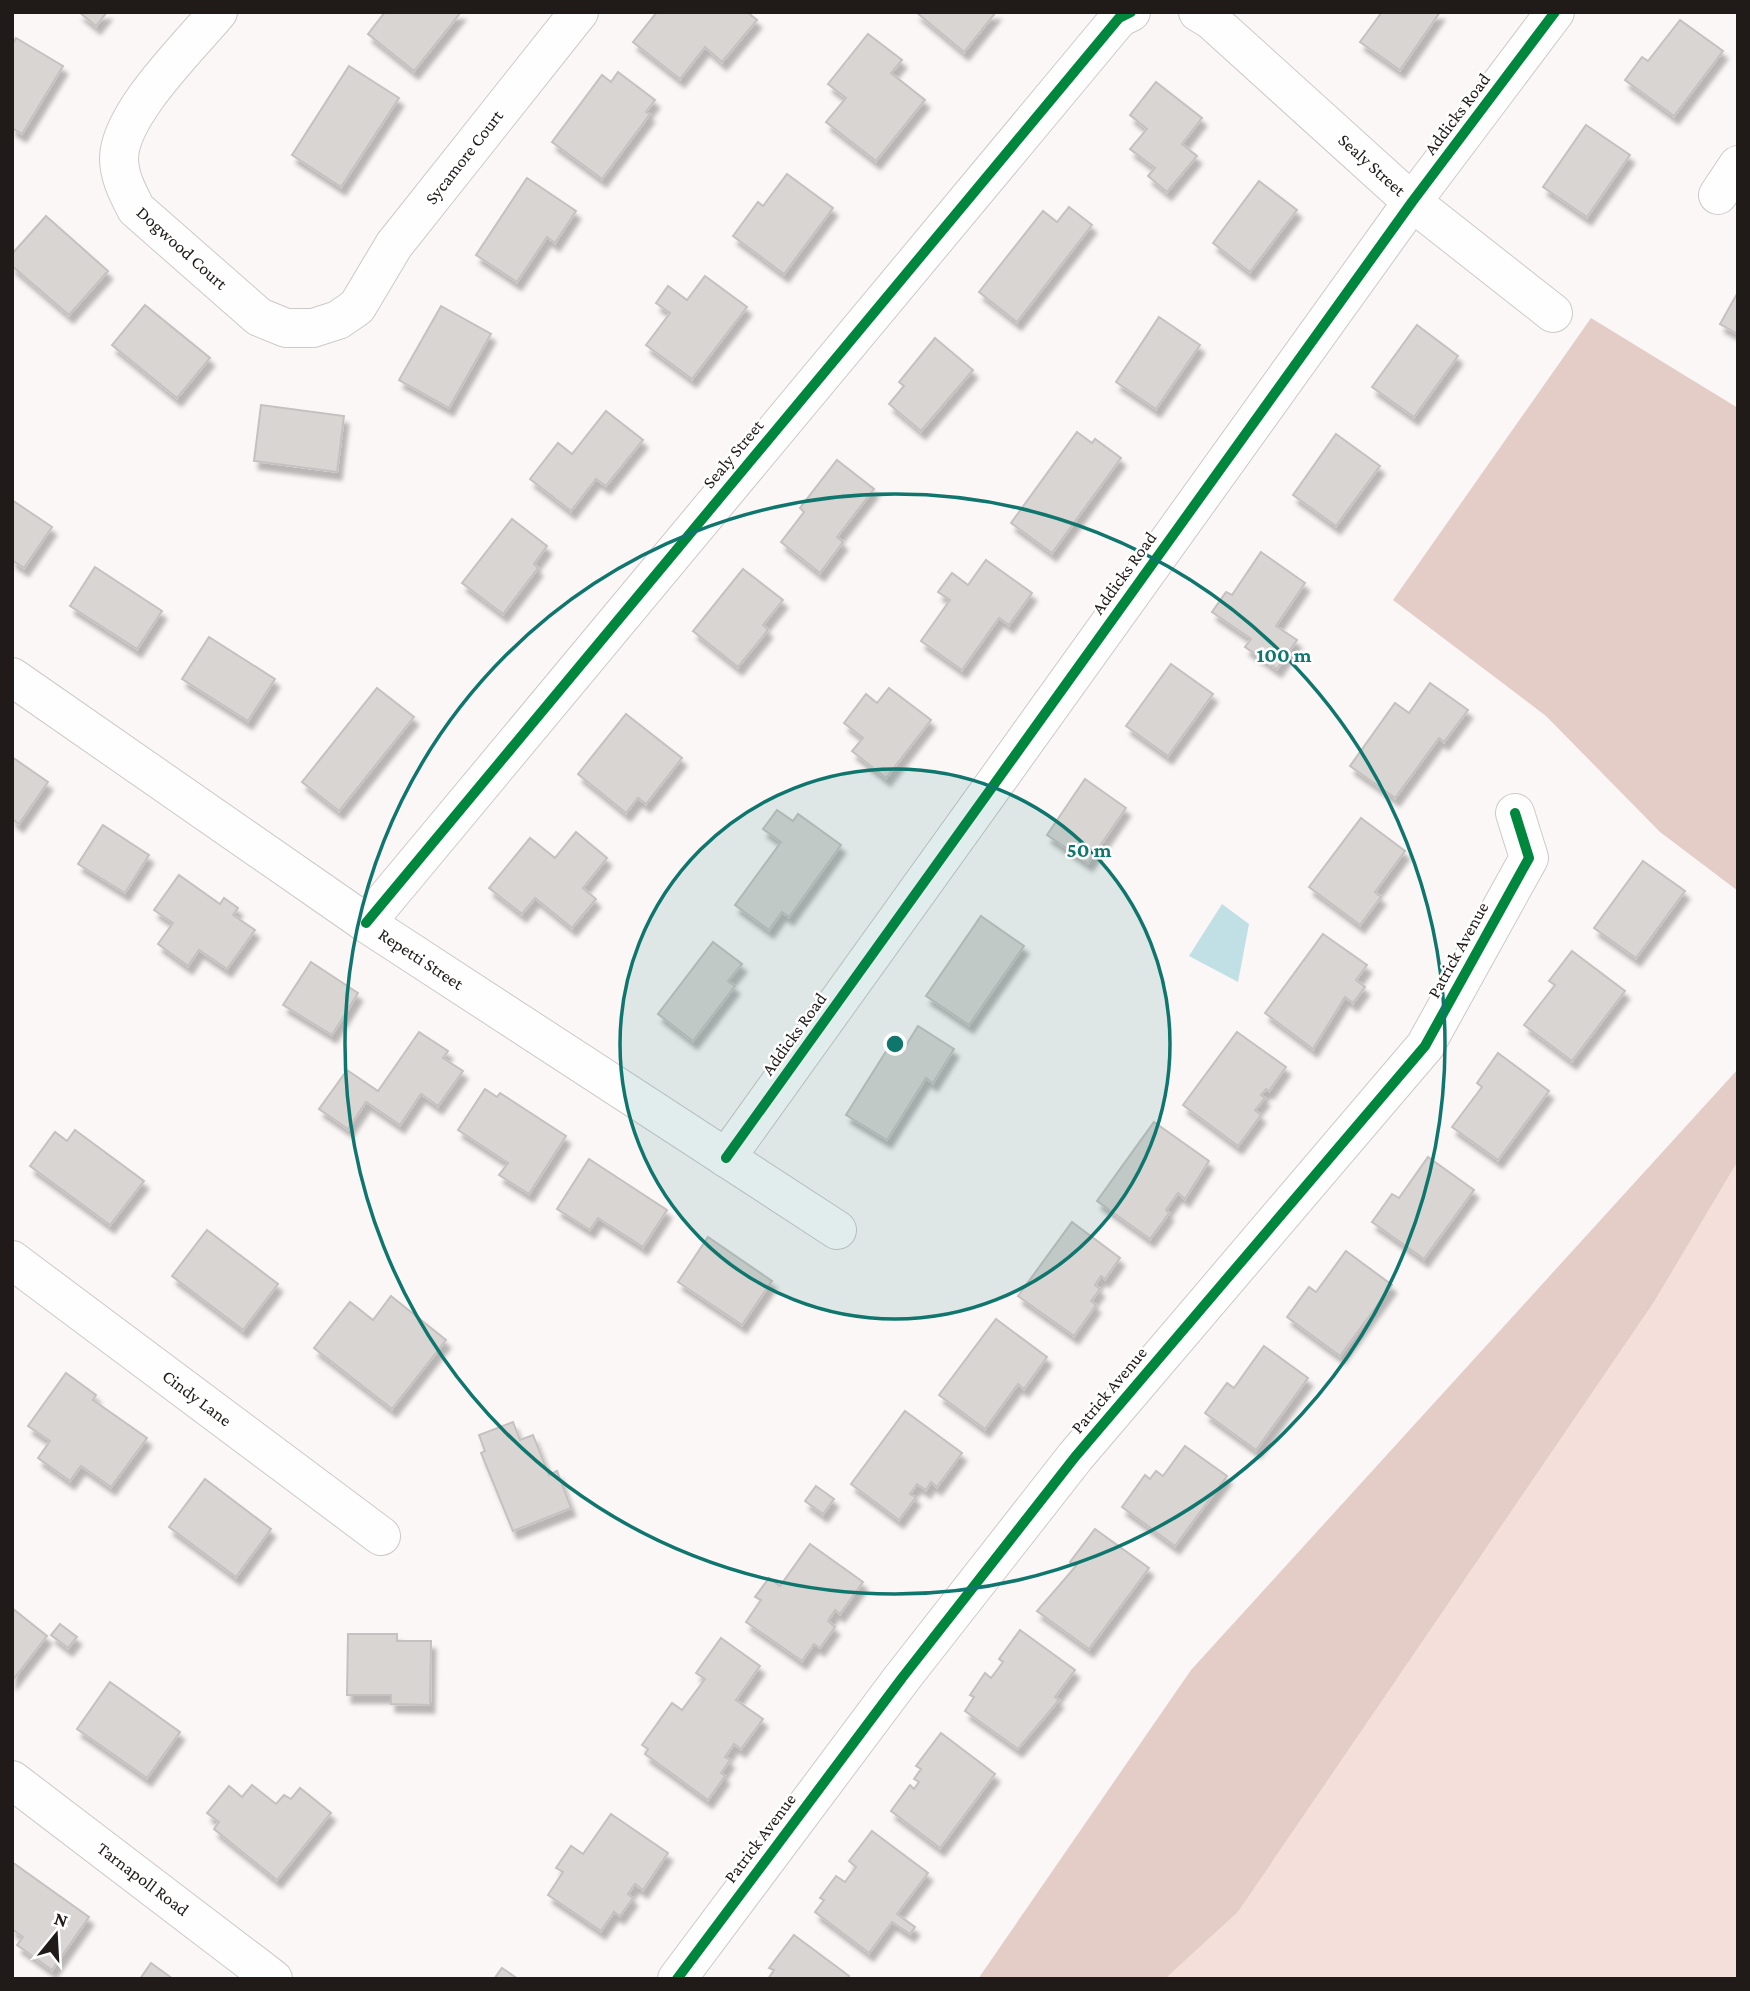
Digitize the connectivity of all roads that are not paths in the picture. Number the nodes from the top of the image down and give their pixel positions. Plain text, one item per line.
1 (218, 12) edge
2 (579, 12) edge
3 (1131, 12) edge
4 (1198, 12) edge
5 (1555, 12) edge
6 (1412, 202) junction
7 (357, 307) joint
8 (1553, 313) dead end
9 (12, 677) edge
10 (1515, 813) dead end
11 (366, 923) junction
12 (726, 1158) junction
13 (837, 1230) dead end
14 (12, 1260) edge
15 (381, 1536) dead end
16 (12, 1780) edge
17 (273, 1979) edge
18 (677, 1979) edge

1 - 7 street, Dogwood Court
2 - 7 street, Sycamore Court
3 - 11 street, Sealy Street
4 - 6 street, Sealy Street
5 - 6 street, Addicks Road
6 - 8 street, Sealy Street
6 - 12 street, Addicks Road
9 - 11 street, Repetti Street
10 - 18 street, Patrick Avenue
11 - 12 street, Repetti Street
12 - 13 street, Repetti Street
14 - 15 street, Cindy Lane
16 - 17 street, Tarnapoll Road

